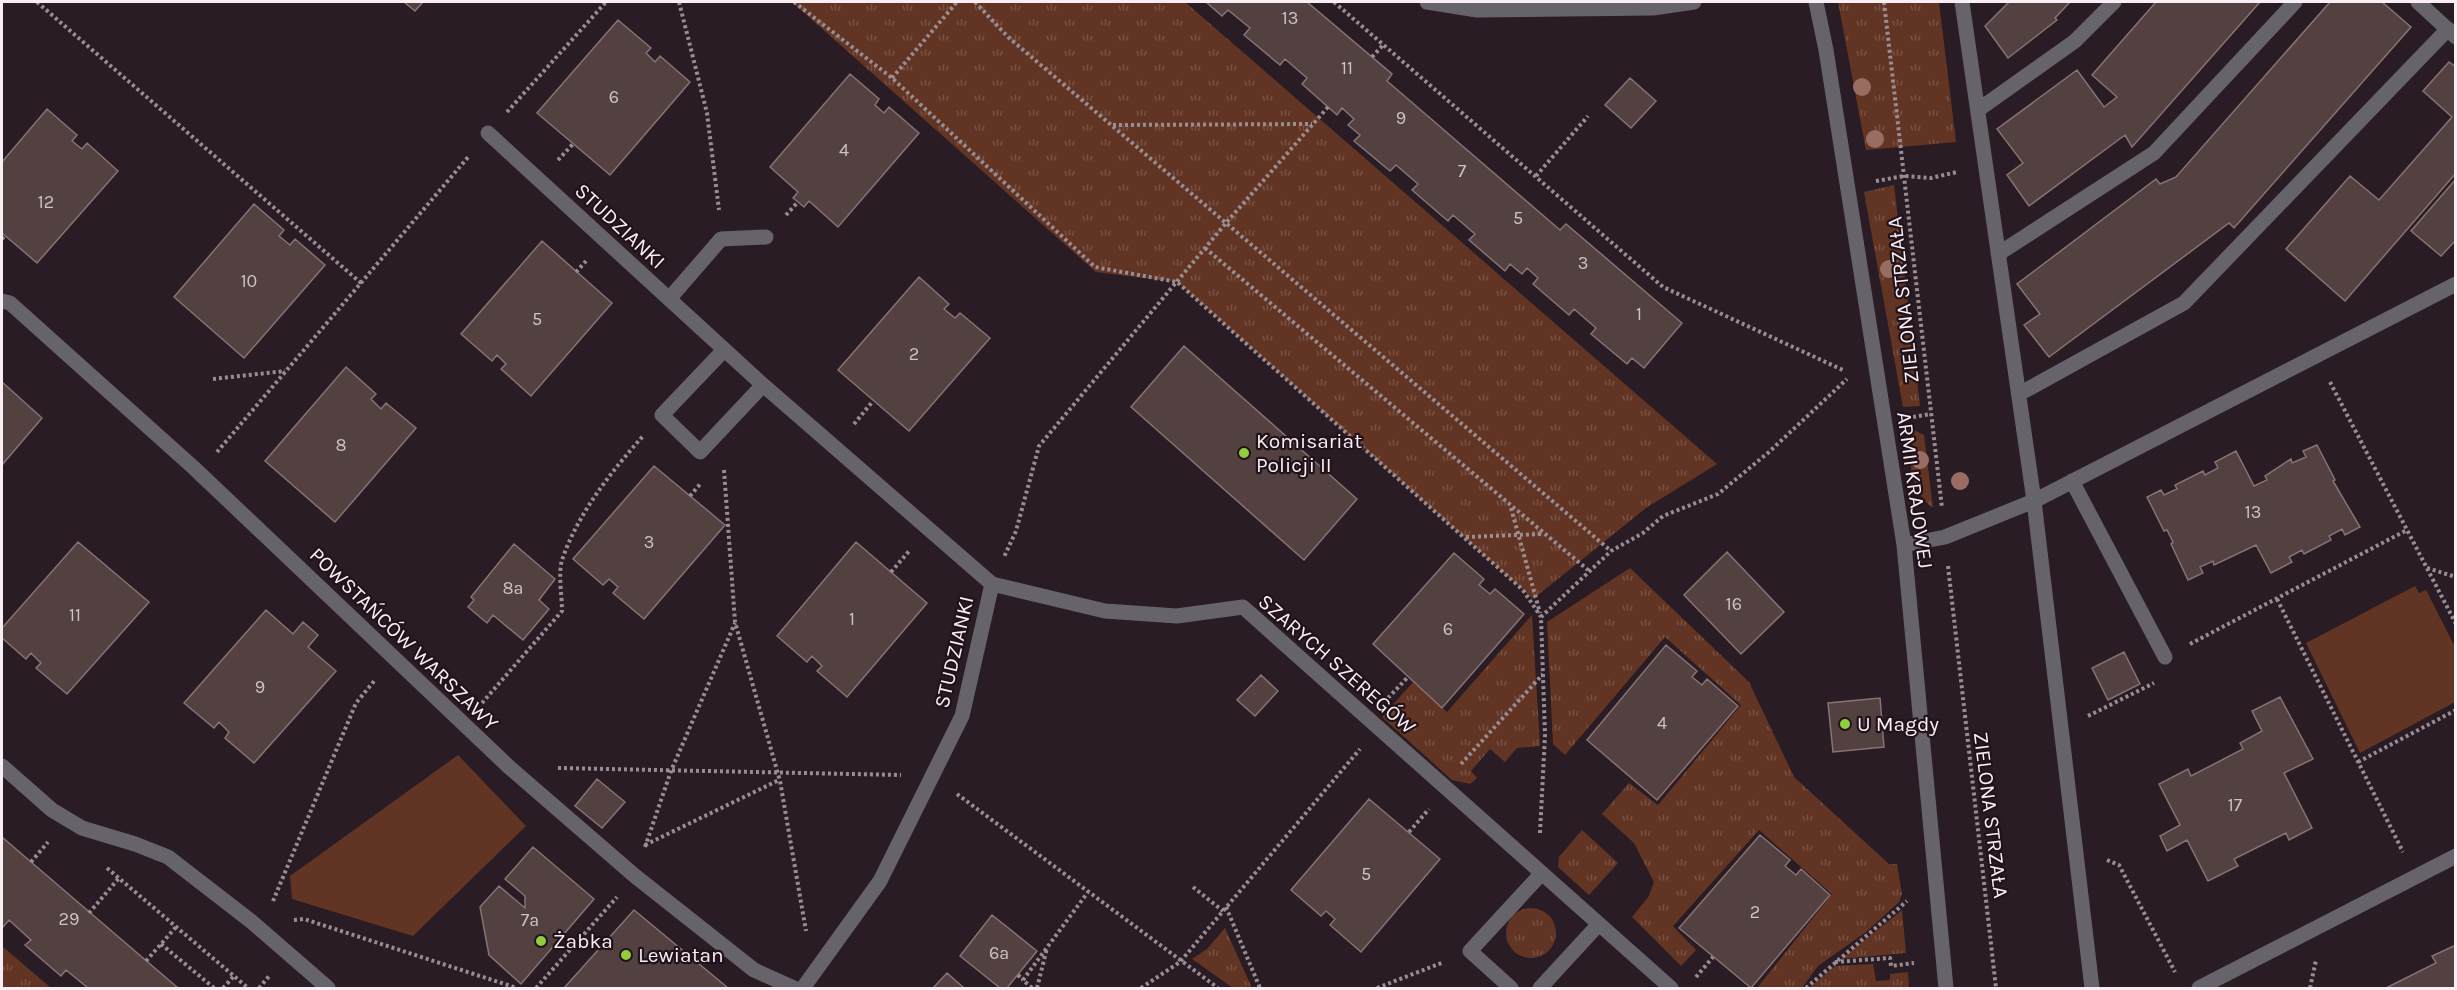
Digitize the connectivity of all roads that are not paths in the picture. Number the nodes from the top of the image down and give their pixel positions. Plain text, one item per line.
1 (1427, 2) edge
2 (1694, 2) edge
3 (1816, 2) edge
4 (1962, 2) edge
5 (2114, 2) edge
6 (2295, 2) edge
7 (2418, 2) edge
8 (2452, 33) edge
9 (1978, 110) junction
10 (488, 134) road end
11 (766, 237) dead end
12 (1998, 254) junction
13 (2456, 284) edge
14 (669, 299) junction
15 (2, 302) edge
16 (724, 350) junction
17 (763, 385) junction
18 (2019, 394) junction
19 (2072, 482) junction
20 (2034, 501) junction
21 (1904, 545) junction
22 (992, 584) junction
23 (2165, 657) road end
24 (2, 766) edge
25 (2456, 856) edge
26 (1540, 871) junction
27 (1599, 924) junction
28 (328, 988) edge
29 (794, 988) edge
30 (803, 988) edge
31 (1511, 988) edge
32 (1540, 988) edge
33 (1671, 988) edge
34 (1946, 988) edge
35 (2092, 988) edge
36 (2199, 988) edge

1 - 2 street
3 - 21 street, ARMII KRAJOWEJ
4 - 9 street
5 - 9 street
6 - 12 street
7 - 8 street
8 - 18 street
9 - 12 street
10 - 14 street, STUDZIANKI
11 - 14 street
12 - 18 street
13 - 19 street
14 - 16 street, STUDZIANKI
15 - 29 street, POWSTAŃCÓW WARSZAWY
16 - 17 street, STUDZIANKI
16 - 17 street
17 - 22 street, STUDZIANKI
18 - 20 street
19 - 20 street
19 - 23 street
20 - 21 street
20 - 35 street
21 - 34 street, ARMII KRAJOWEJ
22 - 26 street, SZARYCH SZEREGÓW
22 - 30 street, STUDZIANKI
24 - 28 street
25 - 36 street
26 - 27 street, SZARYCH SZEREGÓW
26 - 31 street
27 - 32 street
27 - 33 street, SZARYCH SZEREGÓW

